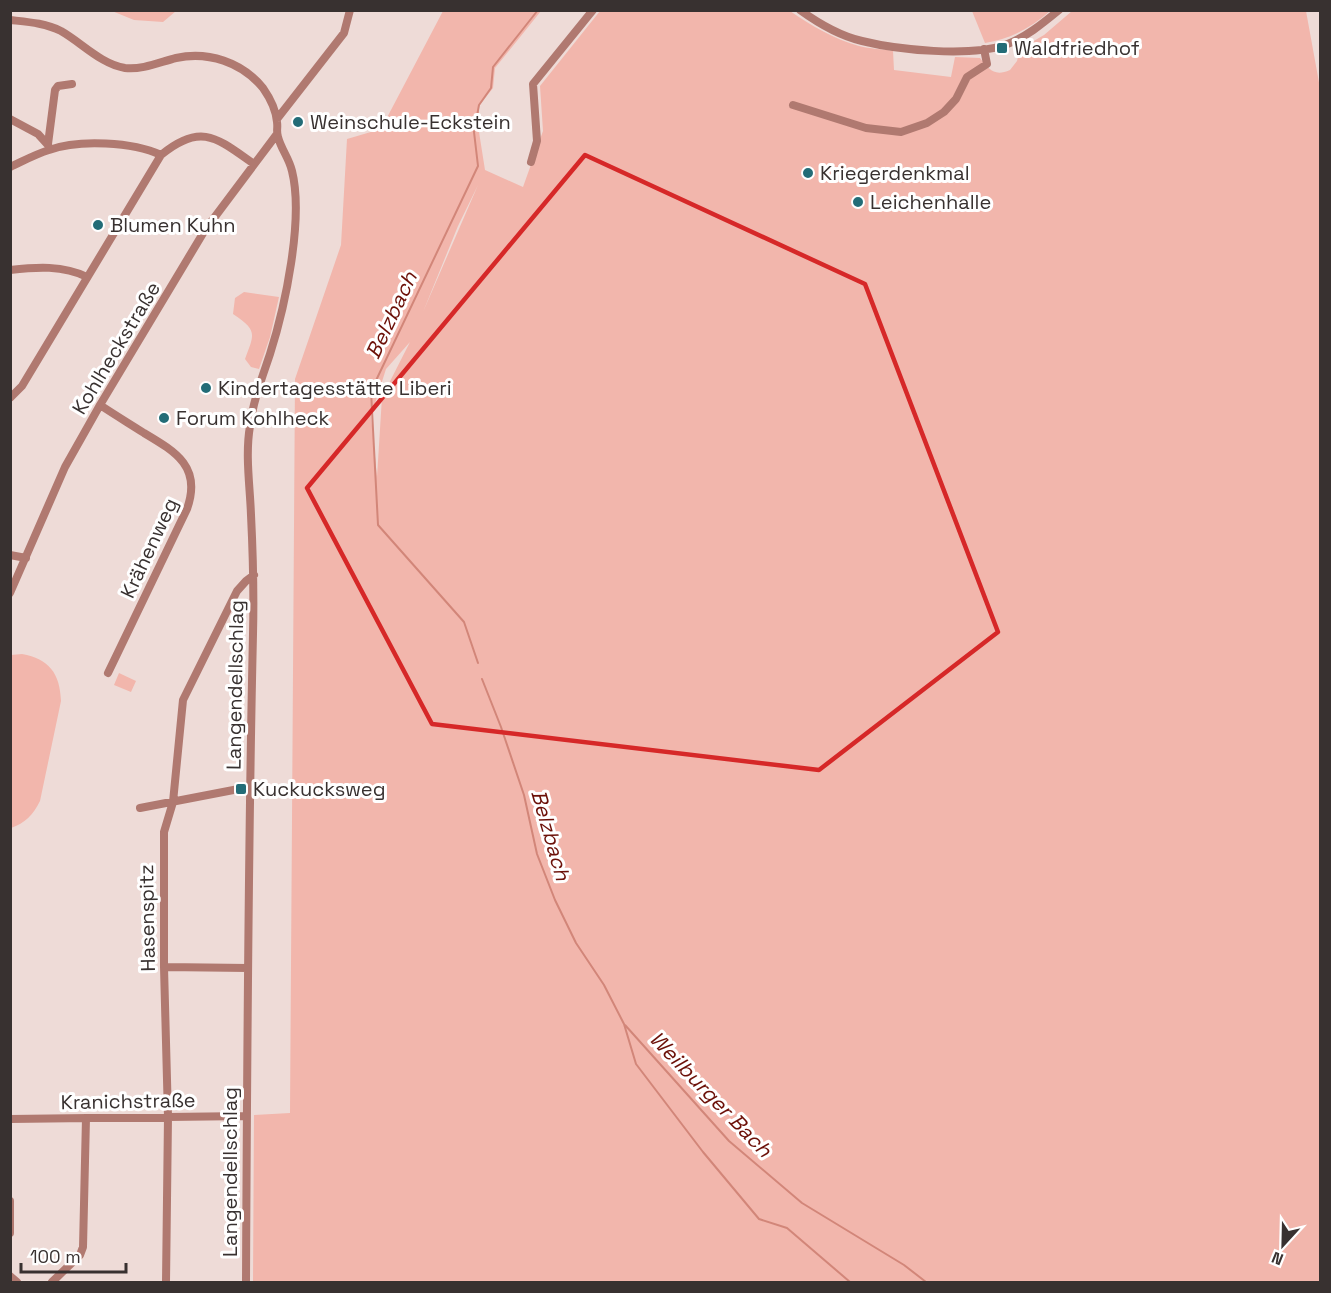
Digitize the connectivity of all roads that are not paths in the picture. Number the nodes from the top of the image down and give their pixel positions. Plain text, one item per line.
1 (350, 10) edge
2 (593, 10) edge
3 (800, 10) edge
4 (1059, 10) edge
5 (10, 20) edge
6 (984, 49) junction
7 (72, 84) dead end
8 (793, 105) dead end
9 (277, 118) junction
10 (10, 119) edge
11 (277, 134) junction
12 (49, 147) junction
13 (161, 155) junction
14 (531, 162) dead end
15 (254, 164) junction
16 (10, 167) edge
17 (10, 270) edge
18 (87, 277) junction
19 (10, 398) edge
20 (100, 405) junction
21 (10, 555) edge
22 (26, 558) junction
23 (254, 575) junction
24 (10, 593) edge
25 (108, 673) dead end
26 (249, 787) junction
27 (173, 801) junction
28 (140, 808) dead end
29 (164, 967) junction
30 (248, 968) junction
31 (247, 1116) junction
32 (168, 1117) junction
33 (86, 1118) junction
34 (10, 1119) edge
35 (10, 1201) edge
36 (10, 1233) edge
37 (10, 1276) edge
38 (17, 1282) edge
39 (52, 1282) edge
40 (166, 1282) edge
41 (246, 1282) edge

1 - 9 street
2 - 14 street
3 - 6 street
4 - 6 street
5 - 9 street
6 - 8 street
7 - 12 street
9 - 11 street
10 - 12 street
11 - 15 street, Kohlheckstraße
11 - 23 street, Langendellschlag
12 - 13 street
12 - 16 street
13 - 15 street
13 - 18 street
15 - 20 street, Kohlheckstraße
17 - 18 street
18 - 19 street
20 - 22 street, Kohlheckstraße
20 - 25 street, Krähenweg
21 - 22 street
22 - 24 street, Kohlheckstraße
23 - 26 street, Langendellschlag
23 - 27 street, Hasenspitz
26 - 27 street
26 - 30 street, Langendellschlag
27 - 28 street
27 - 29 street, Hasenspitz
29 - 30 street
29 - 32 street, Hasenspitz
30 - 31 street, Langendellschlag
31 - 32 street, Kranichstraße
31 - 41 street, Langendellschlag
32 - 33 street, Kranichstraße
32 - 40 street, Hasenspitz
33 - 34 street, Kranichstraße
33 - 39 street
35 - 36 street
37 - 38 street

